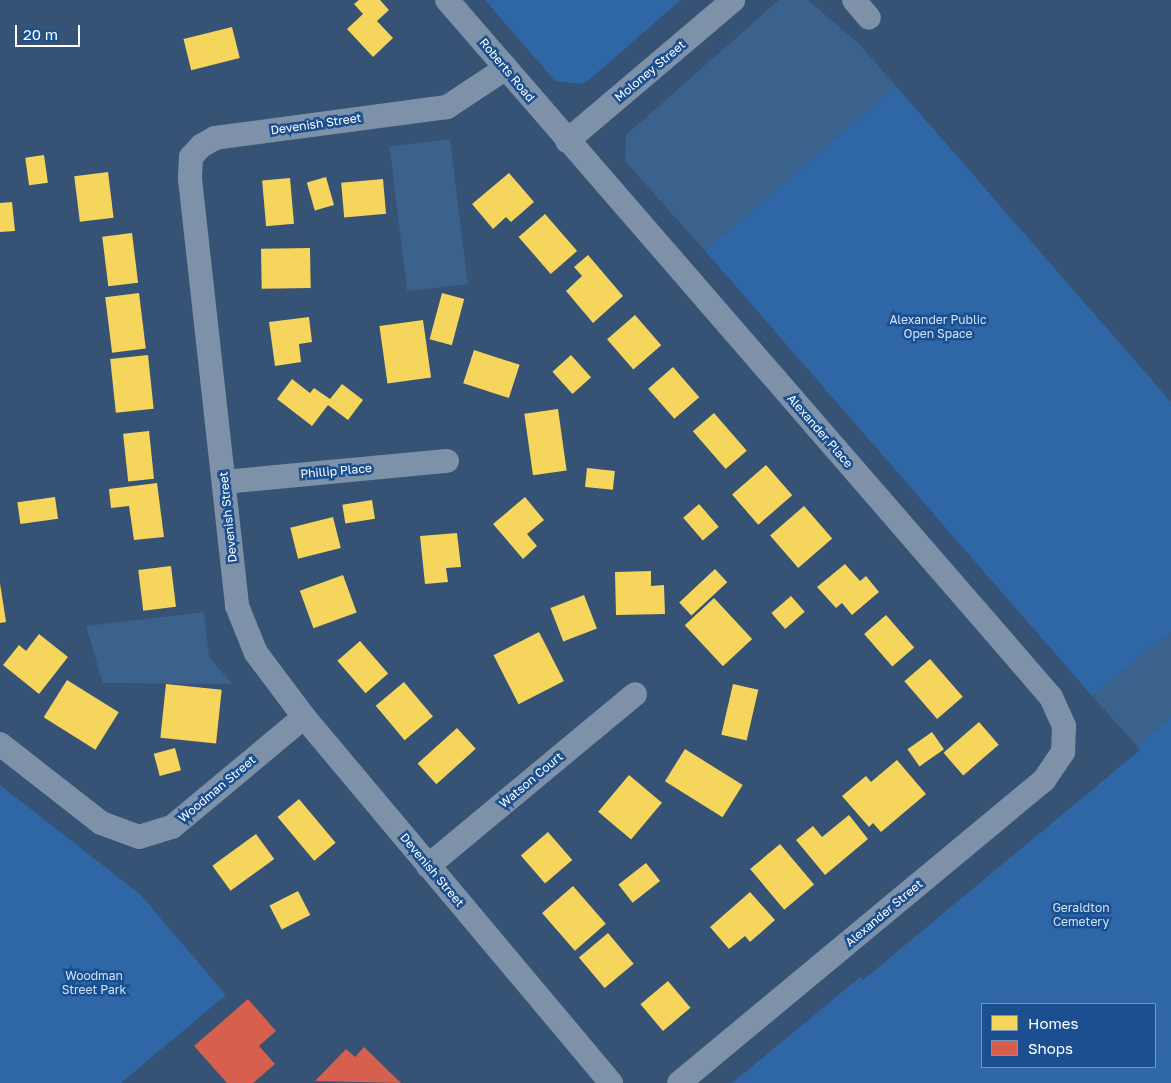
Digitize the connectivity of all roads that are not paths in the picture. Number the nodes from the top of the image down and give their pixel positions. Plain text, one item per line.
1 (447, 0) edge
2 (732, 0) edge
3 (854, 0) edge
4 (869, 18) dead end
5 (506, 68) junction
6 (567, 141) junction
7 (447, 461) dead end
8 (224, 482) junction
9 (635, 694) dead end
10 (304, 717) junction
11 (1064, 726) joint
12 (0, 744) edge
13 (428, 866) junction
14 (611, 1083) edge
15 (679, 1083) edge

1 - 5 street, Roberts Road
2 - 6 street, Moloney Street
3 - 4 street
5 - 6 street, Roberts Road
5 - 8 street, Devenish Street
6 - 11 street, Alexander Place
7 - 8 street, Phillip Place
8 - 10 street, Devenish Street
9 - 13 street, Watson Court
10 - 12 street, Woodman Street
10 - 13 street, Devenish Street
11 - 15 street, Alexander Street
13 - 14 street, Devenish Street

